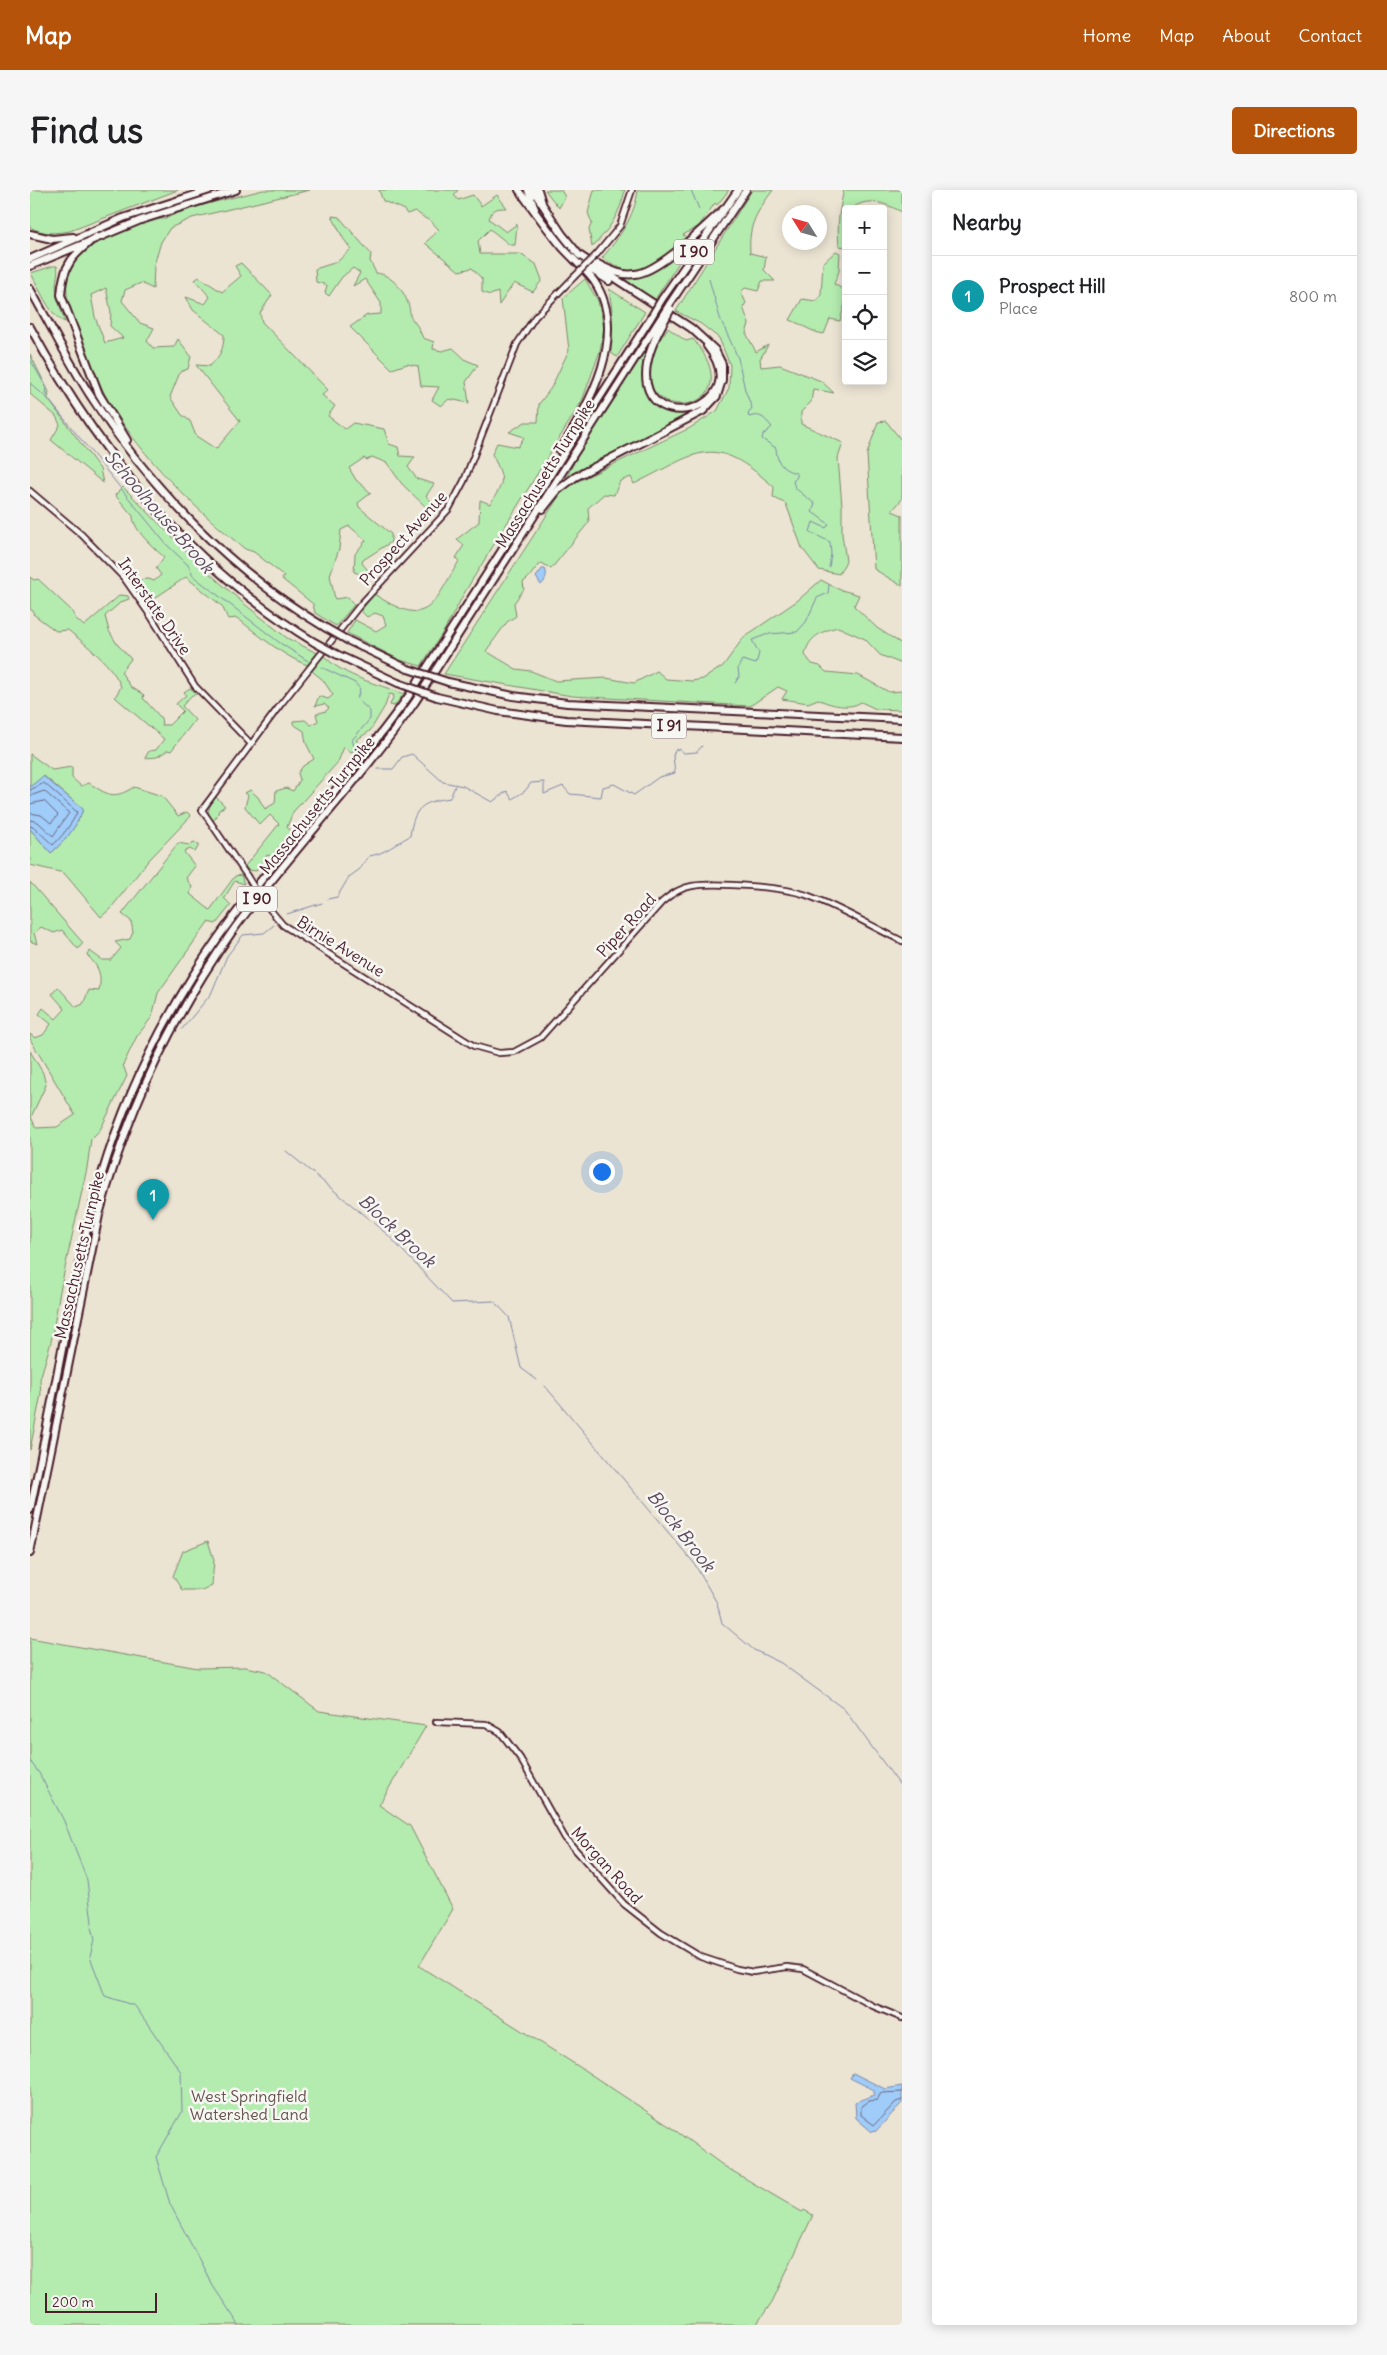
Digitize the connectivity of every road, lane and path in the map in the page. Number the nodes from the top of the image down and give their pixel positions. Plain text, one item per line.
1 (210, 190) edge
2 (236, 190) edge
3 (519, 190) edge
4 (528, 190) edge
5 (533, 190) edge
6 (538, 190) edge
7 (632, 190) edge
8 (738, 190) edge
9 (746, 190) edge
10 (542, 206) junction
11 (727, 206) junction
12 (537, 212) junction
13 (30, 234) edge
14 (82, 235) junction
15 (96, 237) junction
16 (577, 257) junction
17 (30, 260) edge
18 (30, 266) edge
19 (30, 289) edge
20 (659, 324) junction
21 (30, 327) edge
22 (147, 470) junction
23 (30, 492) edge
24 (519, 540) junction
25 (468, 605) junction
26 (902, 719) edge
27 (902, 737) edge
28 (251, 744) junction
29 (202, 810) joint
30 (902, 941) edge
31 (479, 1049) joint
32 (30, 1510) edge
33 (30, 1553) edge
34 (436, 1722) dead end
35 (902, 2018) edge

1 - 14 highway
2 - 15 highway
3 - 12 highway
4 - 12 highway
5 - 10 highway
6 - 10 highway
7 - 28 street, Prospect Avenue, bridge
8 - 11 highway, Massachusetts Turnpike / I 90
9 - 20 highway, Massachusetts Turnpike / I 90, bridge
10 - 16 highway
11 - 16 highway
11 - 25 highway, Massachusetts Turnpike / I 90, bridge
12 - 16 highway
13 - 14 highway
14 - 17 highway
15 - 18 highway
15 - 22 highway
16 - 20 highway
16 - 24 highway
16 - 25 highway
19 - 22 highway, I 91
20 - 24 highway, Massachusetts Turnpike / I 90
21 - 27 highway, I 91, bridge
22 - 26 highway, I 91, bridge
23 - 28 street, Interstate Drive
24 - 33 highway, Massachusetts Turnpike / I 90
25 - 32 highway, Massachusetts Turnpike / I 90
28 - 29 street, Prospect Avenue
29 - 31 street, Birnie Avenue, bridge
30 - 31 street, Piper Road
34 - 35 street, Morgan Road

